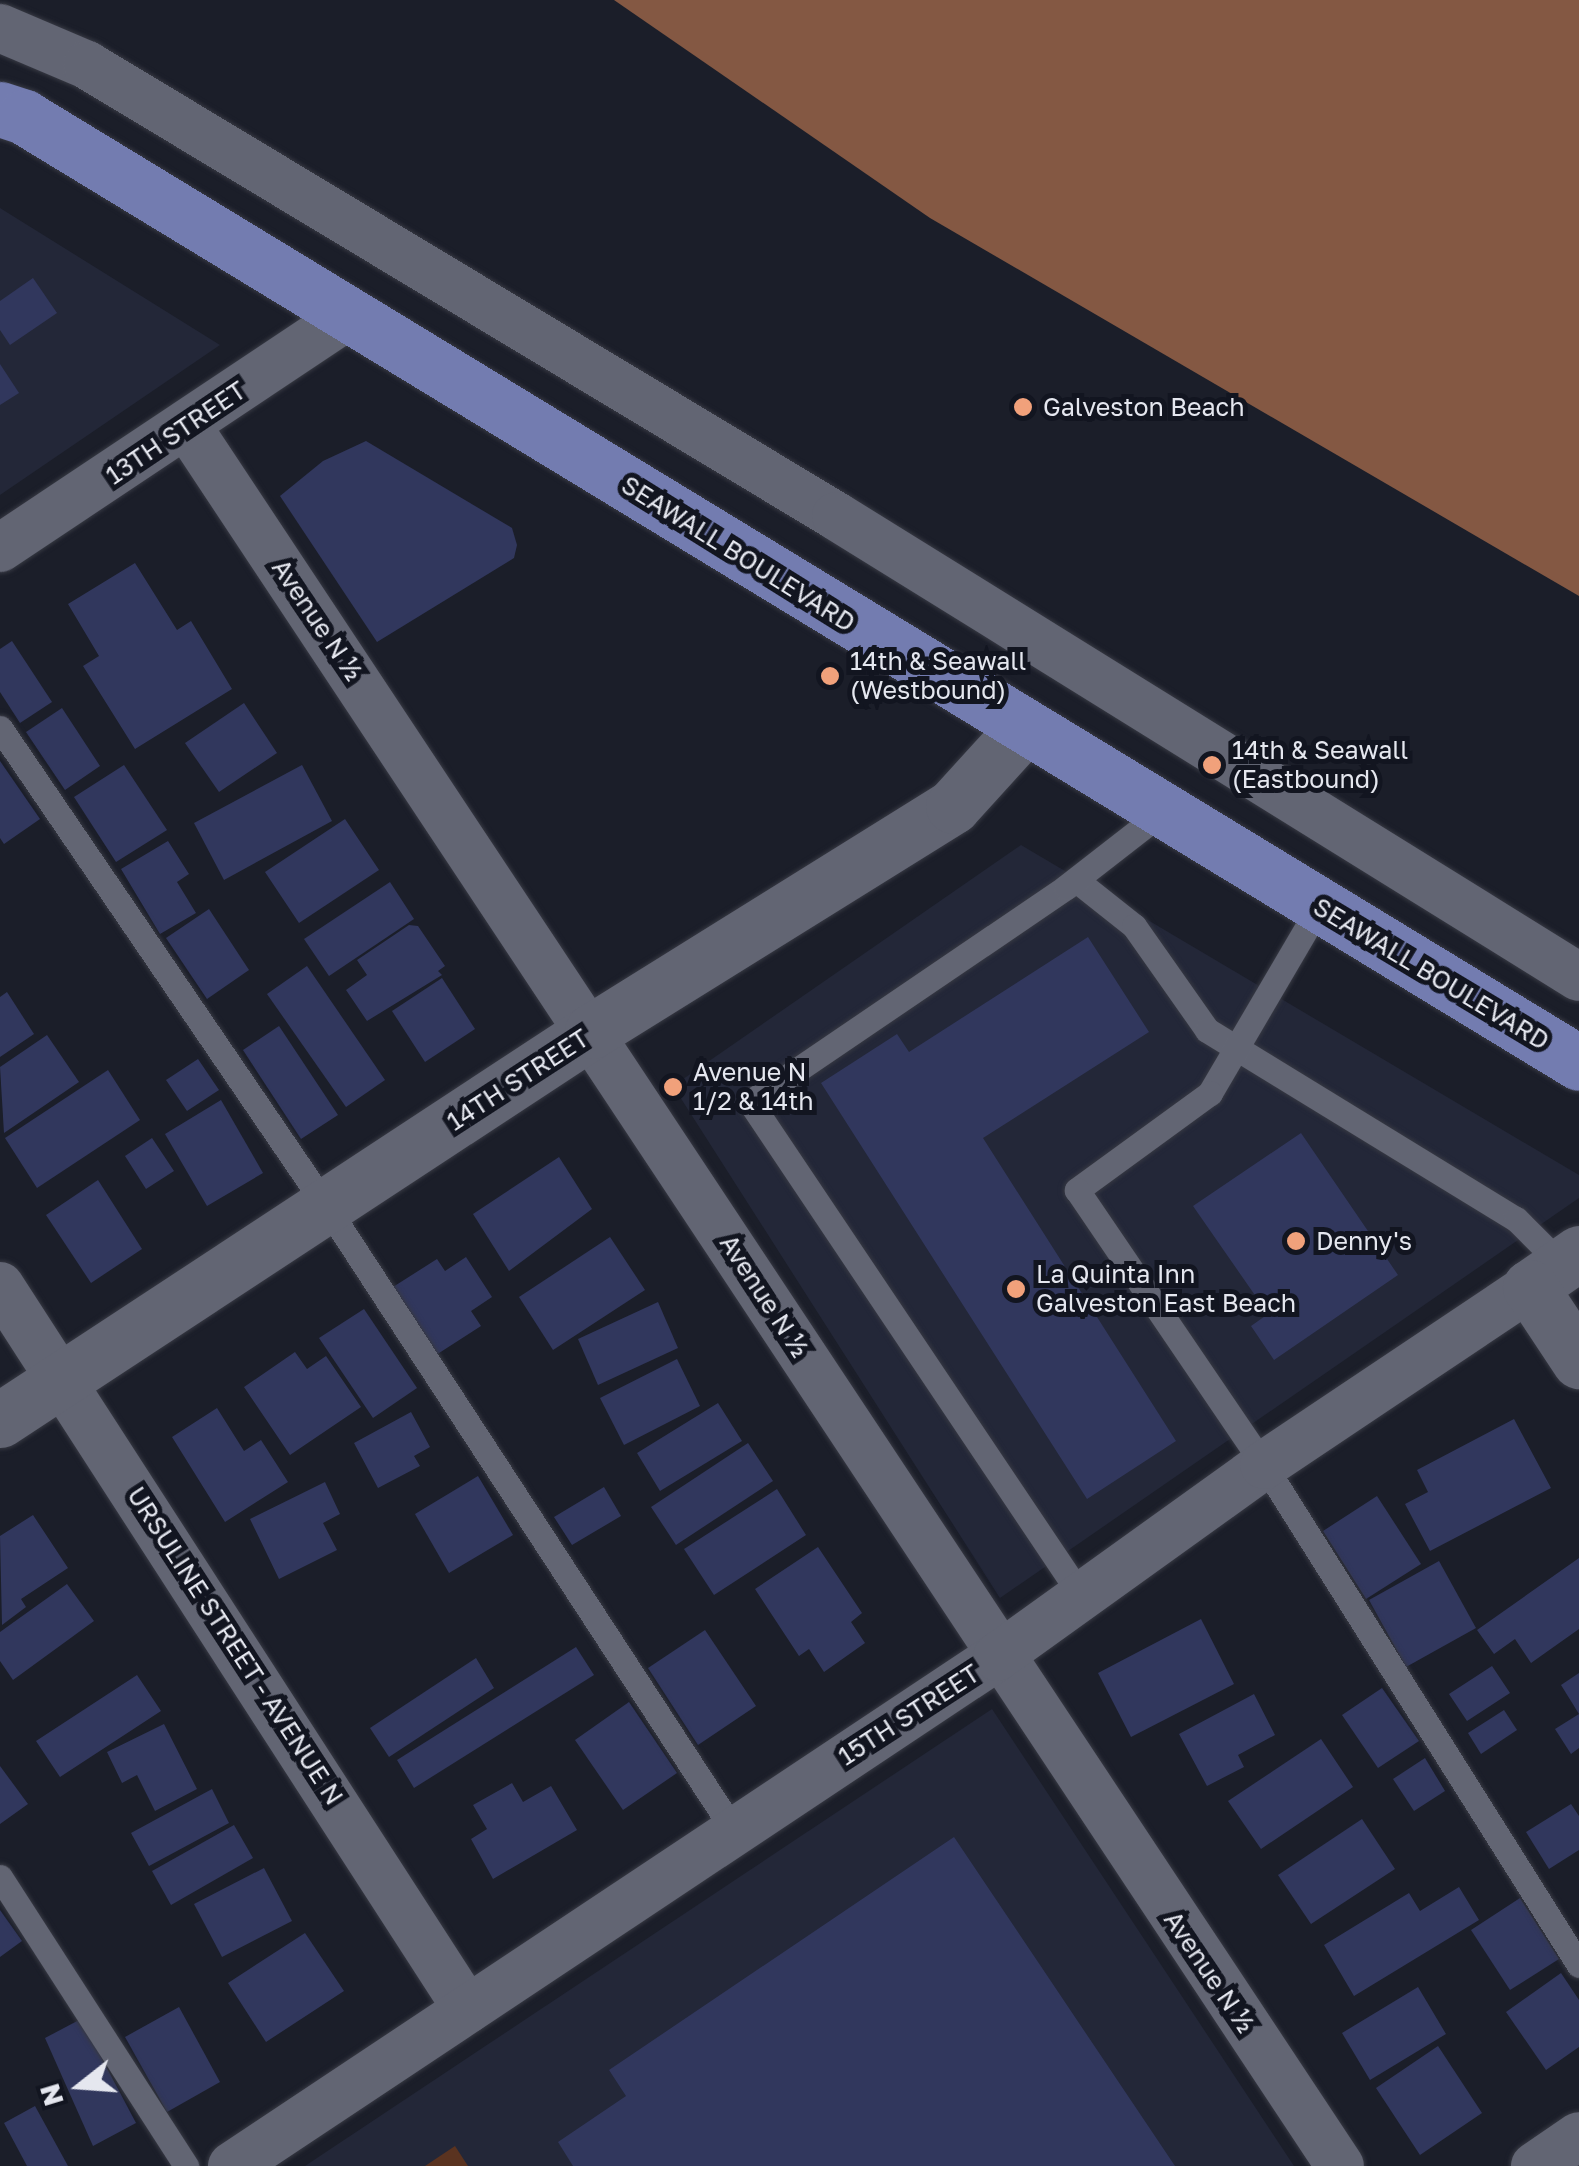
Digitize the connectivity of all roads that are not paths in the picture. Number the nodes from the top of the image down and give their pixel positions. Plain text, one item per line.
1 (0, 28) edge
2 (0, 109) edge
3 (350, 315) junction
4 (187, 426) junction
5 (0, 548) edge
6 (0, 728) edge
7 (1024, 728) junction
8 (1161, 812) junction
9 (1076, 880) junction
10 (1318, 907) junction
11 (1579, 977) edge
12 (592, 1031) junction
13 (1239, 1052) junction
14 (1579, 1063) edge
15 (326, 1206) junction
16 (1557, 1269) edge
17 (0, 1286) edge
18 (1579, 1362) edge
19 (64, 1378) junction
20 (0, 1420) edge
21 (1264, 1464) junction
22 (1082, 1597) junction
23 (997, 1657) junction
24 (734, 1830) junction
25 (0, 1876) edge
26 (1579, 1965) edge
27 (468, 2008) junction
28 (1579, 2136) edge
29 (186, 2166) edge
30 (232, 2166) edge
31 (1340, 2166) edge
32 (1535, 2166) edge

1 - 11 street
2 - 3 main road, SEAWALL BOULEVARD
3 - 4 street, 13TH STREET
3 - 7 main road, SEAWALL BOULEVARD
4 - 5 street, 13TH STREET
4 - 12 street, Avenue N ½
6 - 15 lane
7 - 8 main road, SEAWALL BOULEVARD
7 - 12 main road, 14TH STREET
8 - 9 lane
8 - 10 main road, SEAWALL BOULEVARD
9 - 13 lane
9 - 22 lane
10 - 13 lane
10 - 14 main road, SEAWALL BOULEVARD
12 - 15 main road, 14TH STREET
12 - 23 street, Avenue N ½
13 - 16 lane
13 - 21 lane
15 - 19 main road, 14TH STREET
15 - 24 lane
16 - 18 main road
16 - 21 street, 15TH STREET
17 - 19 street, URSULINE STREET - AVENUE N
19 - 20 main road, 14TH STREET
19 - 27 street, URSULINE STREET - AVENUE N
21 - 22 street, 15TH STREET
21 - 26 lane
22 - 23 street, 15TH STREET
23 - 24 street, 15TH STREET
23 - 31 street, Avenue N ½
24 - 27 street, 15TH STREET
25 - 29 lane
27 - 30 street, 15TH STREET
28 - 32 street

